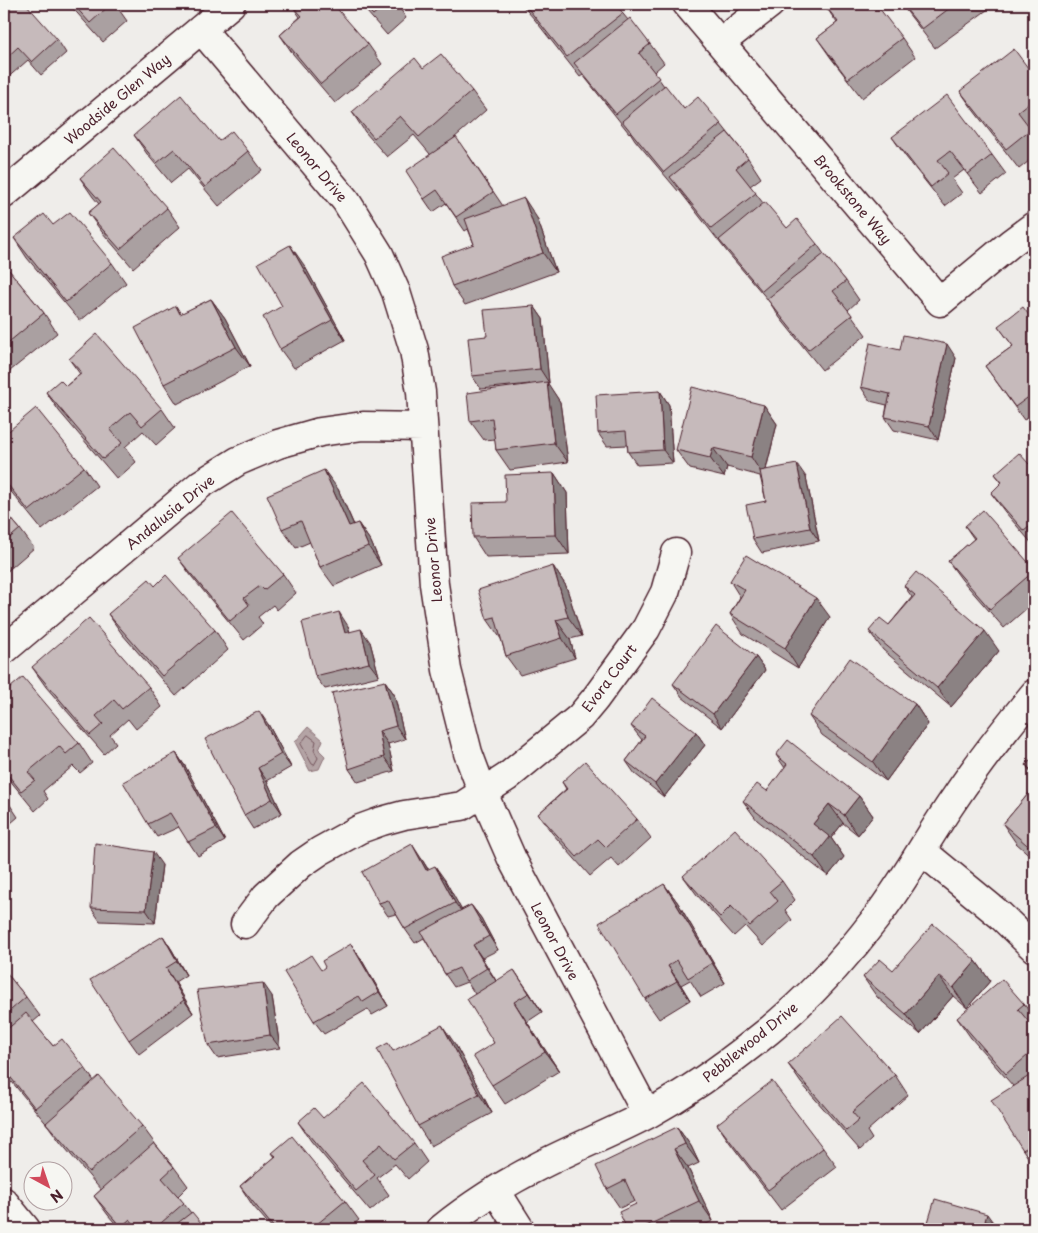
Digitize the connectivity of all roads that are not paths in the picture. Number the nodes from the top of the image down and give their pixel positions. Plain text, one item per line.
1 (231, 4) edge
2 (687, 4) edge
3 (770, 4) edge
4 (201, 29) junction
5 (720, 43) junction
6 (4, 194) edge
7 (1034, 226) edge
8 (423, 427) junction
9 (676, 553) dead end
10 (4, 650) edge
11 (1034, 694) edge
12 (483, 793) junction
13 (922, 851) junction
14 (245, 924) dead end
15 (1034, 948) edge
16 (647, 1114) junction
17 (496, 1191) junction
18 (4, 1202) edge
19 (26, 1229) edge
20 (441, 1229) edge
21 (520, 1229) edge

1 - 4 street, Woodside Glen Way
2 - 5 street, Brookstone Way
3 - 5 street
4 - 6 street, Woodside Glen Way
4 - 8 street, Leonor Drive
5 - 7 street, Brookstone Way
8 - 10 street, Andalusia Drive
8 - 12 street, Leonor Drive
9 - 12 street, Evora Court
11 - 13 street, Pebblewood Drive
12 - 14 street, Evora Court
12 - 16 street, Leonor Drive
13 - 15 street
13 - 16 street, Pebblewood Drive
16 - 17 street, Pebblewood Drive
17 - 20 street, Pebblewood Drive
17 - 21 street
18 - 19 street

